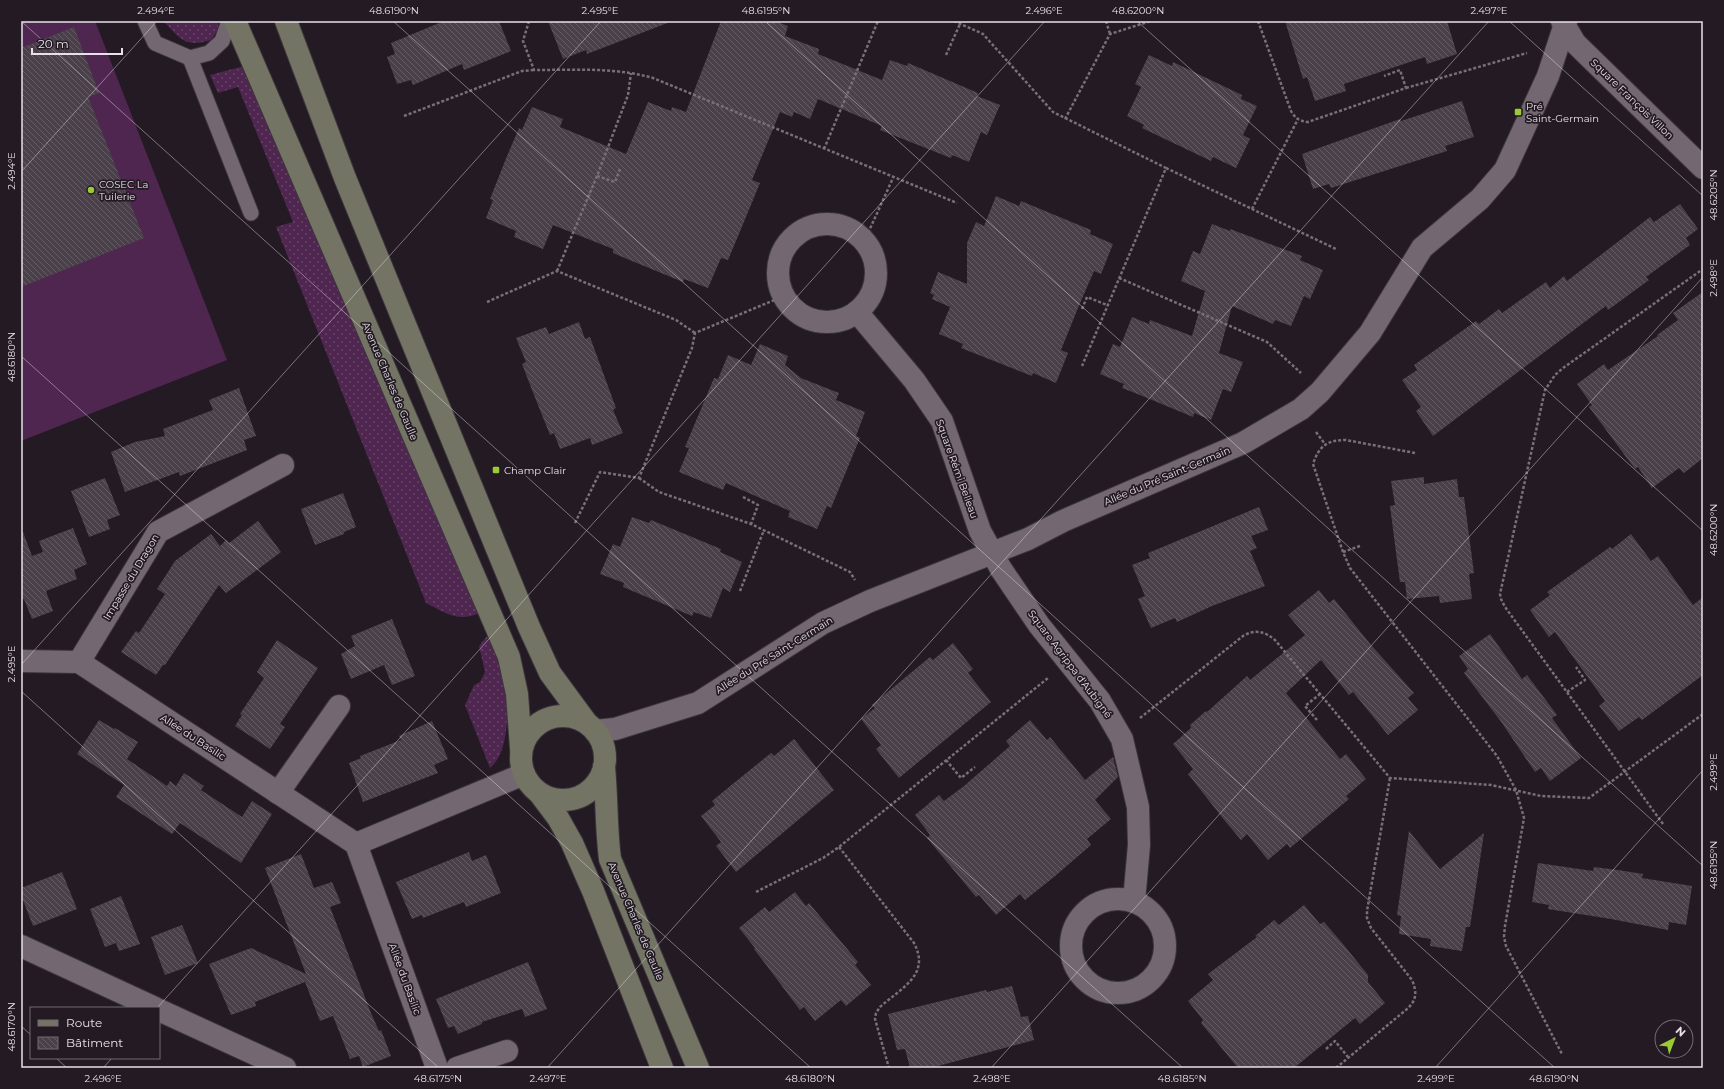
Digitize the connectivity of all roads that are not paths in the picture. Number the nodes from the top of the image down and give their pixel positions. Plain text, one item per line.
1 (145, 21) edge
2 (229, 21) edge
3 (235, 21) edge
4 (286, 21) edge
5 (1563, 28) edge
6 (190, 58) junction
7 (1703, 168) edge
8 (251, 213) dead end
9 (857, 312) junction
10 (283, 465) dead end
11 (992, 553) junction
12 (21, 661) edge
13 (79, 662) junction
14 (339, 706) dead end
15 (591, 727) junction
16 (521, 748) junction
17 (604, 767) junction
18 (524, 774) junction
19 (278, 793) junction
20 (540, 794) junction
21 (356, 844) junction
22 (1134, 901) junction
23 (21, 946) edge
24 (153, 1007) edge
25 (160, 1010) edge
26 (507, 1051) dead end
27 (285, 1068) edge
28 (437, 1068) edge
29 (457, 1068) edge
30 (662, 1068) edge
31 (698, 1068) edge

1 - 6 lane
2 - 6 lane
3 - 16 main road, Avenue Charles de Gaulle
4 - 15 main road, Avenue Charles de Gaulle
5 - 7 street, Square François Villon
5 - 11 street, Allée du Pré Saint-Germain
6 - 8 lane
9 - 9 street
9 - 11 street, Square Rémi Belleau
10 - 13 street, Impasse du Dragon
11 - 15 street, Allée du Pré Saint-Germain
11 - 22 street, Square Agrippa d'Aubigné
12 - 13 street
13 - 19 street, Allée du Basilic
14 - 19 street
15 - 16 main road
15 - 17 main road, Avenue Charles de Gaulle
16 - 18 main road, Avenue Charles de Gaulle
17 - 20 main road, Avenue Charles de Gaulle
17 - 31 main road, Avenue Charles de Gaulle
18 - 20 main road, Avenue Charles de Gaulle
18 - 21 street
19 - 21 street, Allée du Basilic
20 - 30 main road, Avenue Charles de Gaulle
21 - 28 street, Allée du Basilic
22 - 22 street
23 - 24 street
25 - 27 street
26 - 29 street

